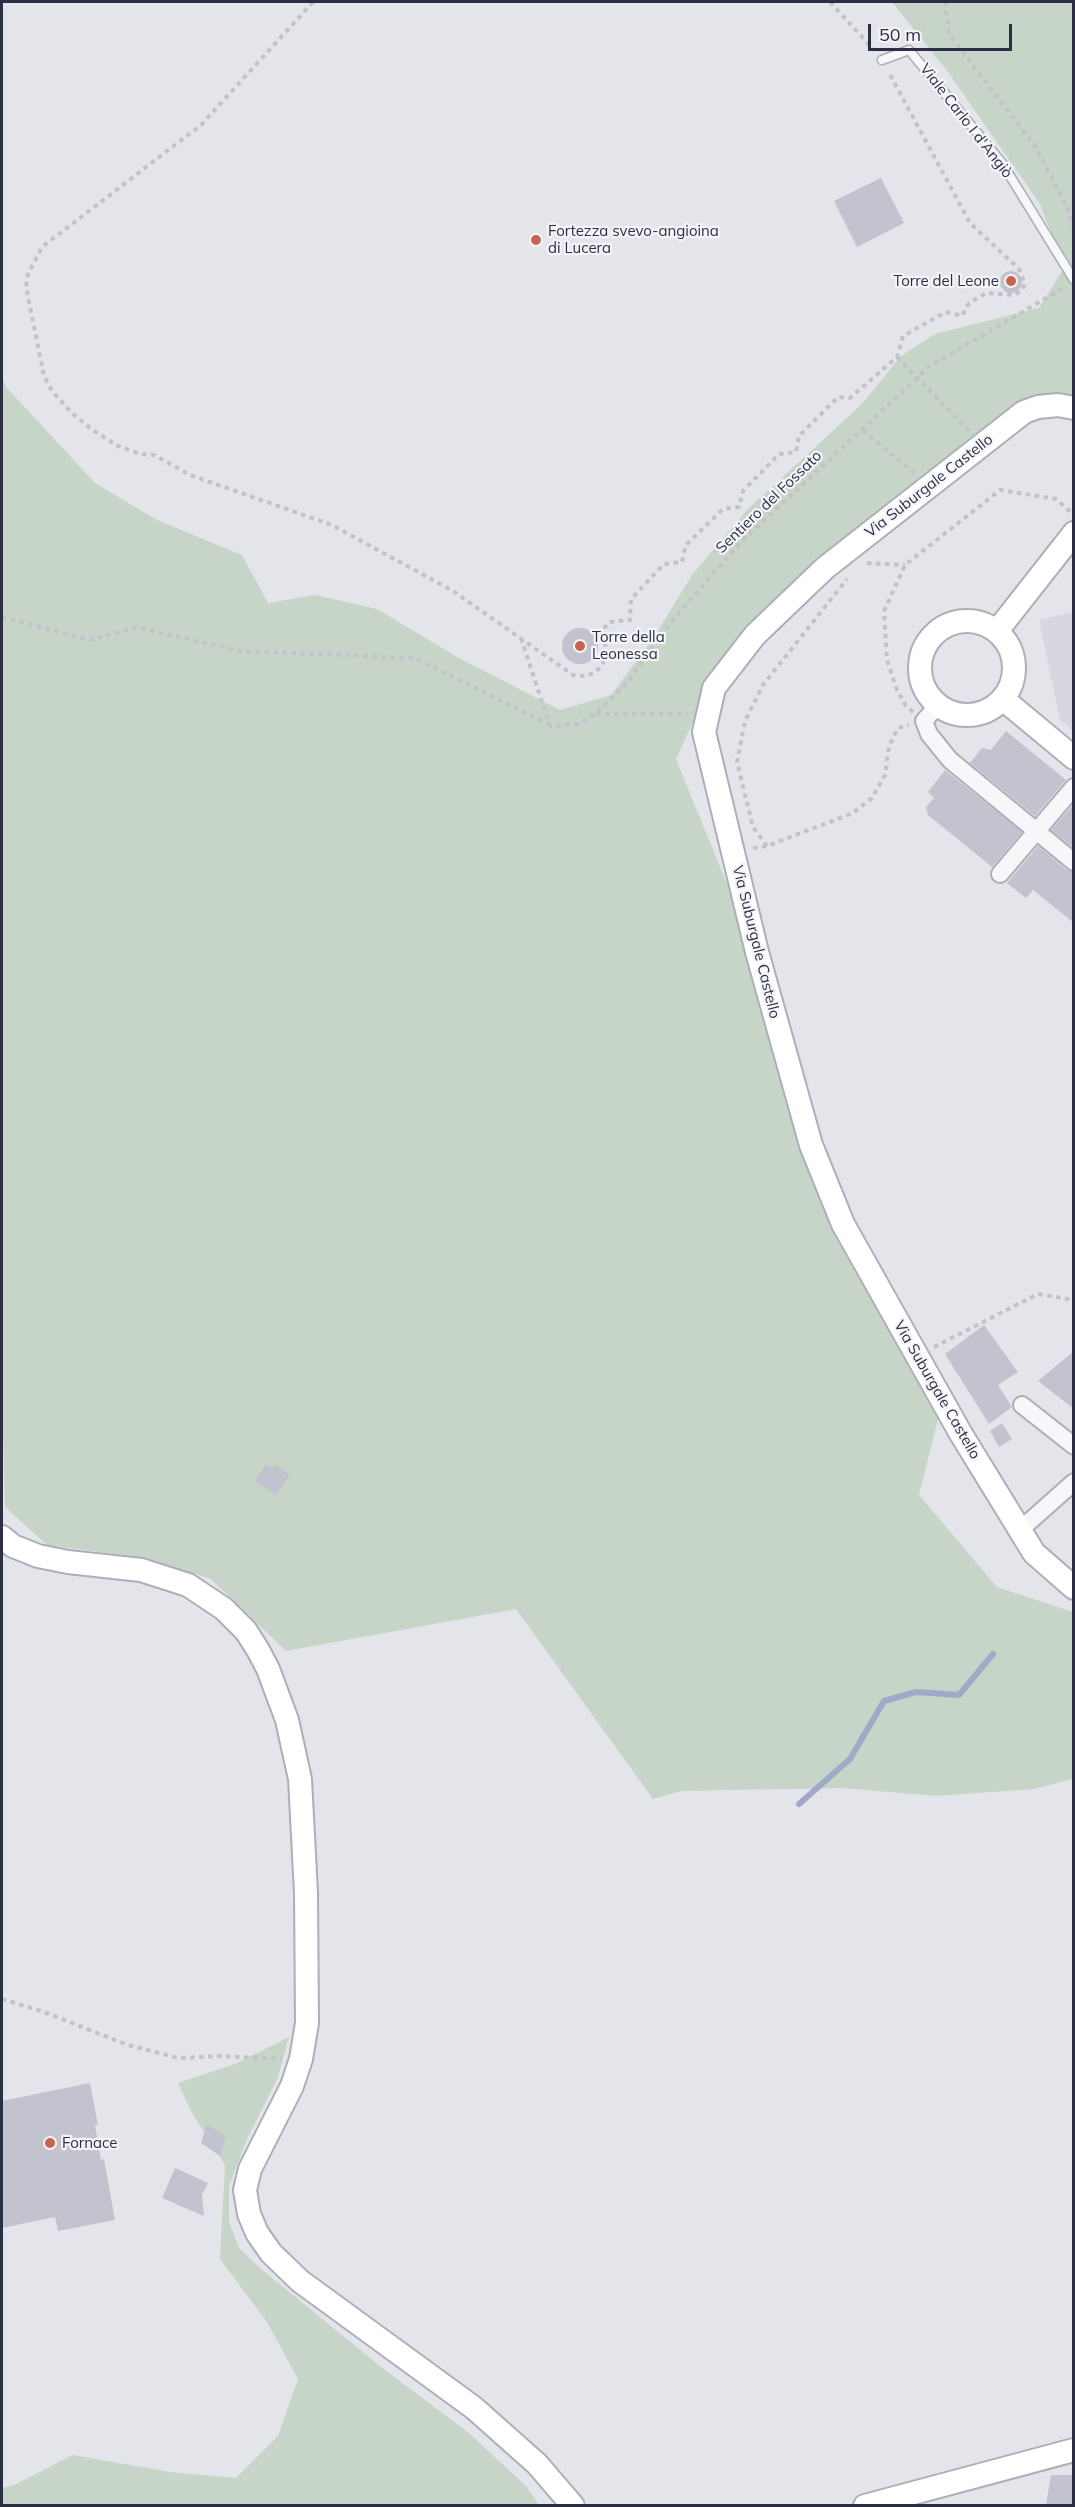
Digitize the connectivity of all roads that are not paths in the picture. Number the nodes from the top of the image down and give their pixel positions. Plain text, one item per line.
1 (882, 60) road end
2 (1074, 281) edge
3 (1074, 408) edge
4 (1074, 533) edge
5 (997, 632) junction
6 (1003, 699) junction
7 (931, 713) junction
8 (1074, 758) edge
9 (1074, 787) edge
10 (1036, 832) junction
11 (1074, 862) edge
12 (1000, 874) dead end
13 (1022, 1405) dead end
14 (1074, 1446) edge
15 (1074, 1482) edge
16 (1020, 1530) junction
17 (2, 1537) edge
18 (1074, 1588) edge
19 (1074, 2450) edge
20 (573, 2505) edge
21 (865, 2505) edge

1 - 2 lane, Viale Carlo I d'Angiò
3 - 16 street, Via Suburgale Castello
4 - 5 street
5 - 6 street
5 - 7 street
6 - 7 street
6 - 8 street
7 - 10 street
9 - 10 street
10 - 11 street
10 - 12 street
13 - 14 street
15 - 16 street
16 - 18 street, Via Suburgale Castello
17 - 20 street
19 - 21 street

